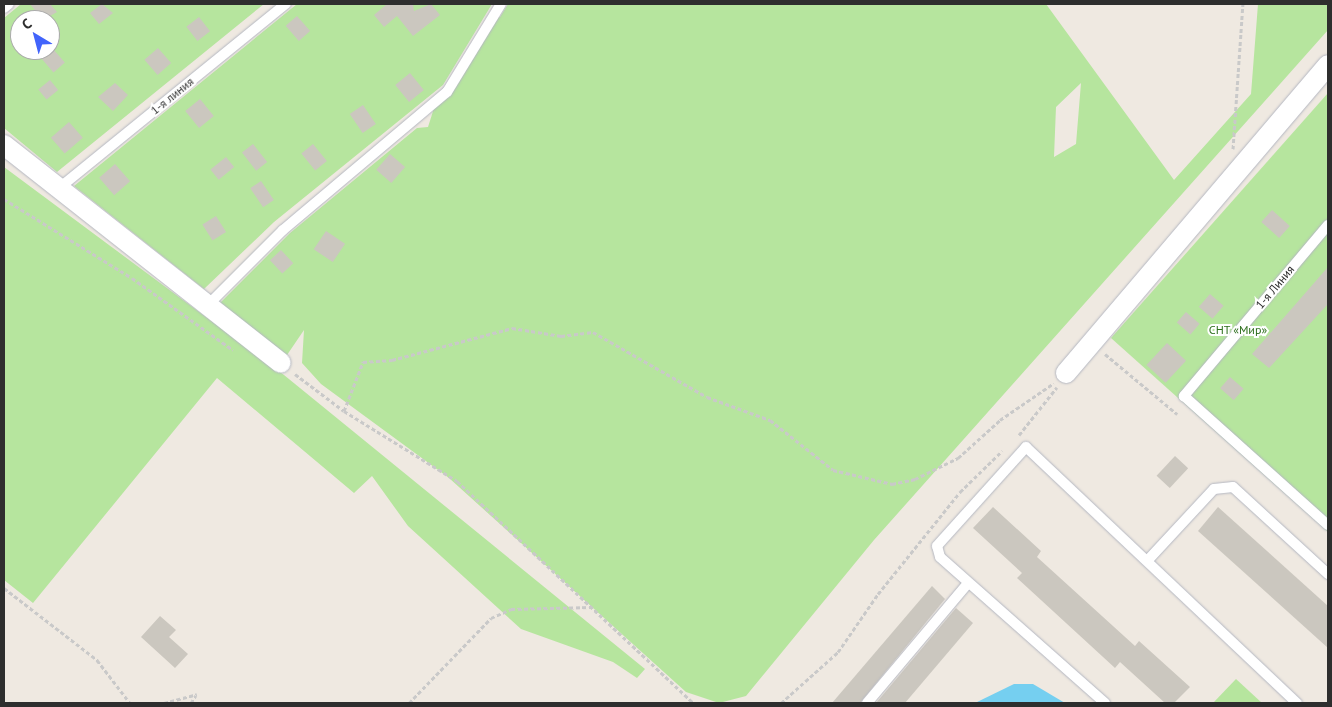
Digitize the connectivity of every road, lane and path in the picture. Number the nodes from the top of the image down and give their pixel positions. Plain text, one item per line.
1 (9, 4) edge
2 (286, 4) edge
3 (501, 4) edge
4 (1243, 4) edge
5 (4, 8) edge
6 (1328, 65) edge
7 (4, 145) edge
8 (1231, 177) junction
9 (58, 189) junction
10 (4, 199) edge
11 (1328, 225) edge
12 (207, 306) junction
13 (1093, 344) junction
14 (241, 356) dead end
15 (288, 370) joint
16 (1066, 373) joint
17 (344, 411) junction
18 (1177, 414) dead end
19 (1328, 525) edge
20 (1148, 560) junction
21 (1328, 574) edge
22 (968, 583) junction
23 (4, 588) edge
24 (592, 607) junction
25 (130, 703) edge
26 (164, 703) edge
27 (191, 703) edge
28 (409, 703) edge
29 (694, 703) edge
30 (867, 703) edge
31 (1105, 703) edge
32 (1296, 703) edge

1 - 5 lane
2 - 9 lane, 1-я линия
3 - 12 lane
4 - 8 path
6 - 8 street
7 - 9 street
8 - 13 street
9 - 12 street
10 - 14 path
11 - 19 lane, 1-я Линия
12 - 15 street
13 - 16 street
13 - 18 path
15 - 17 path
16 - 17 path
17 - 24 path
20 - 21 lane
20 - 22 lane
20 - 32 lane
22 - 30 lane
22 - 31 lane
23 - 25 path
24 - 28 path
24 - 29 path
26 - 27 path

